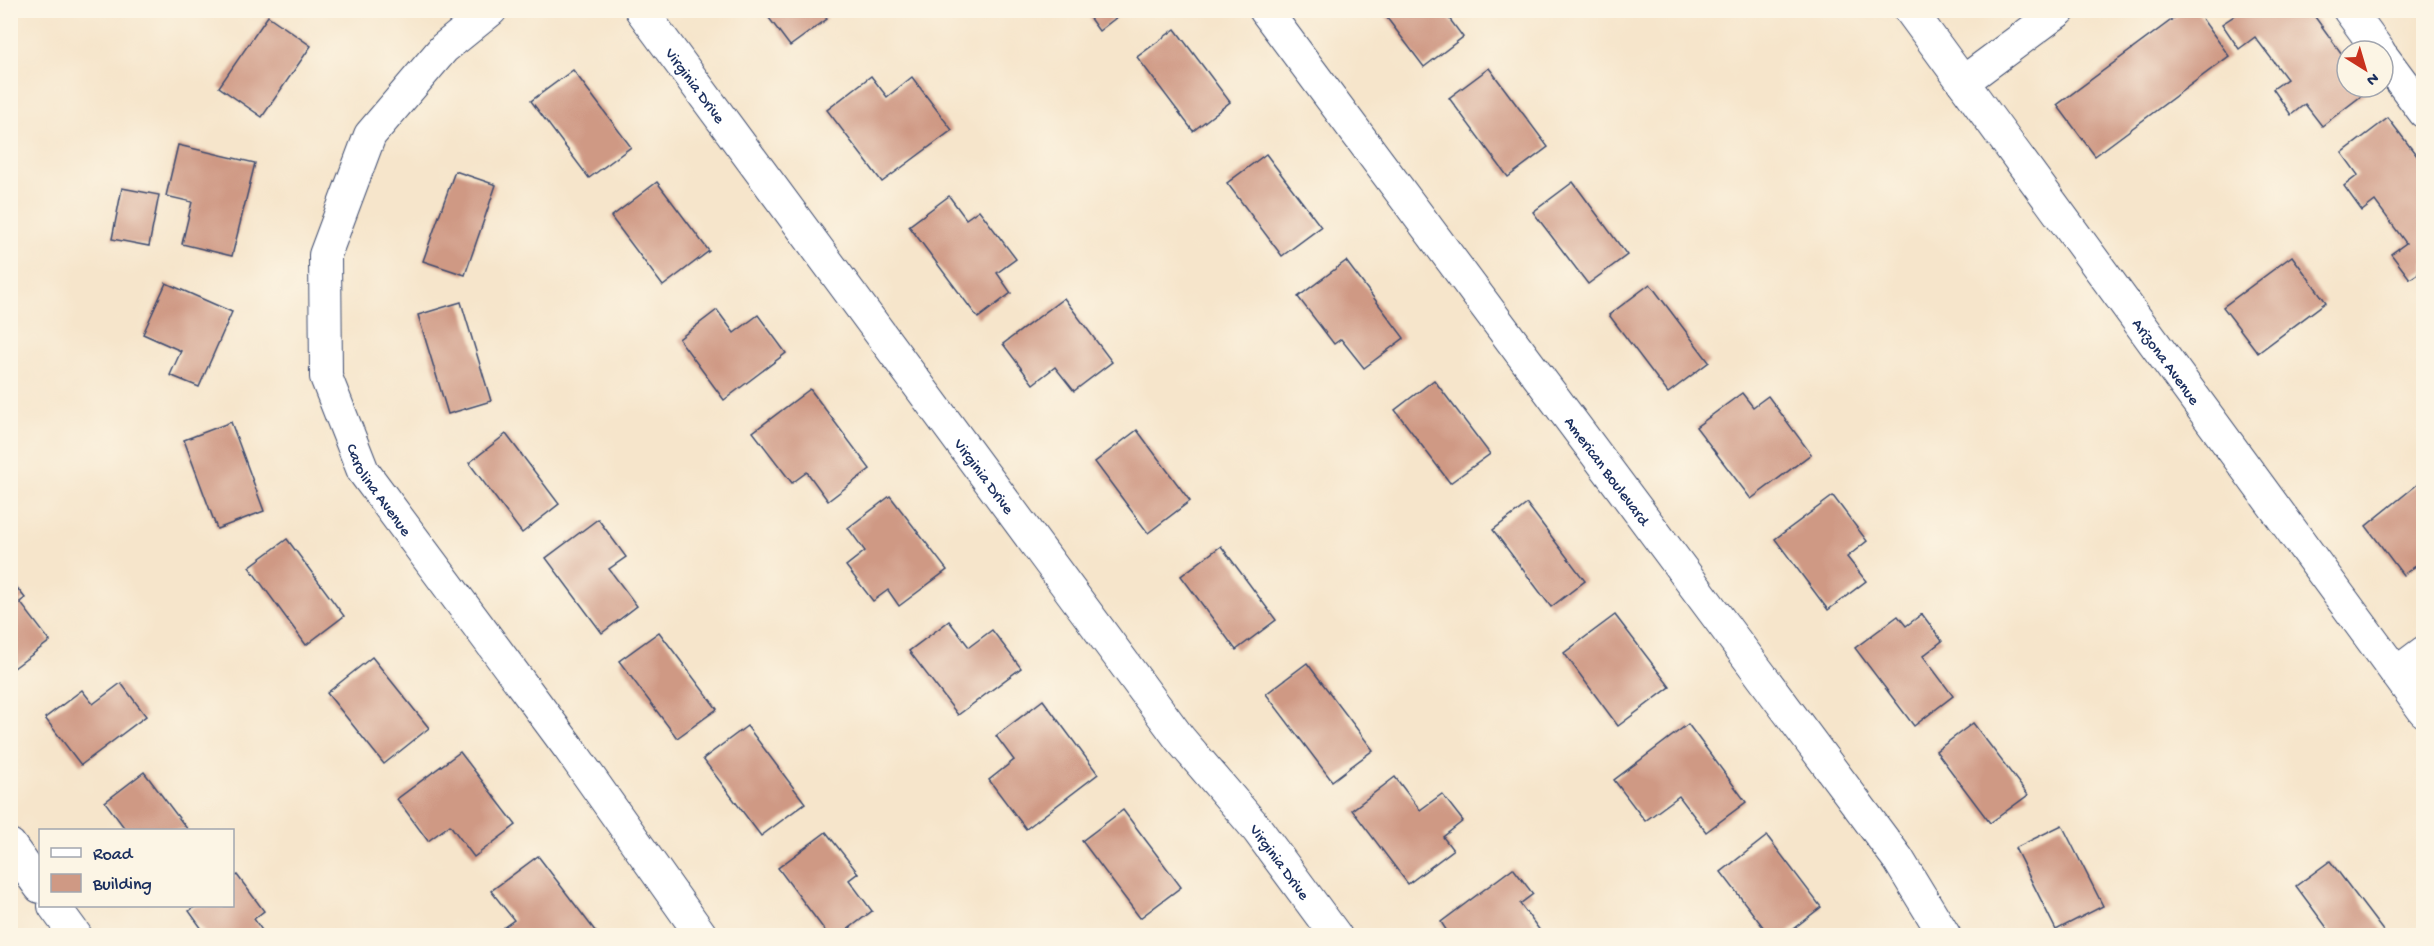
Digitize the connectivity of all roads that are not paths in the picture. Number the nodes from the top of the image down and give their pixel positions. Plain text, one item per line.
1 (491, 10) edge
2 (641, 10) edge
3 (1265, 10) edge
4 (1911, 10) edge
5 (2060, 10) edge
6 (2349, 10) edge
7 (2370, 39) edge
8 (2395, 73) edge
9 (1963, 82) junction
10 (2424, 112) edge
11 (2424, 652) edge
12 (2396, 673) junction
13 (2424, 711) edge
14 (10, 845) edge
15 (39, 886) edge
16 (55, 907) edge
17 (76, 936) edge
18 (702, 936) edge
19 (1336, 936) edge
20 (1946, 936) edge

1 - 18 street, Carolina Avenue
2 - 19 street, Virginia Drive
3 - 20 street, American Boulevard
4 - 9 street, Arizona Avenue
5 - 9 street
6 - 7 street
8 - 10 street
9 - 12 street, Arizona Avenue
11 - 12 street
12 - 13 street, Arizona Avenue
14 - 15 street
16 - 17 street

